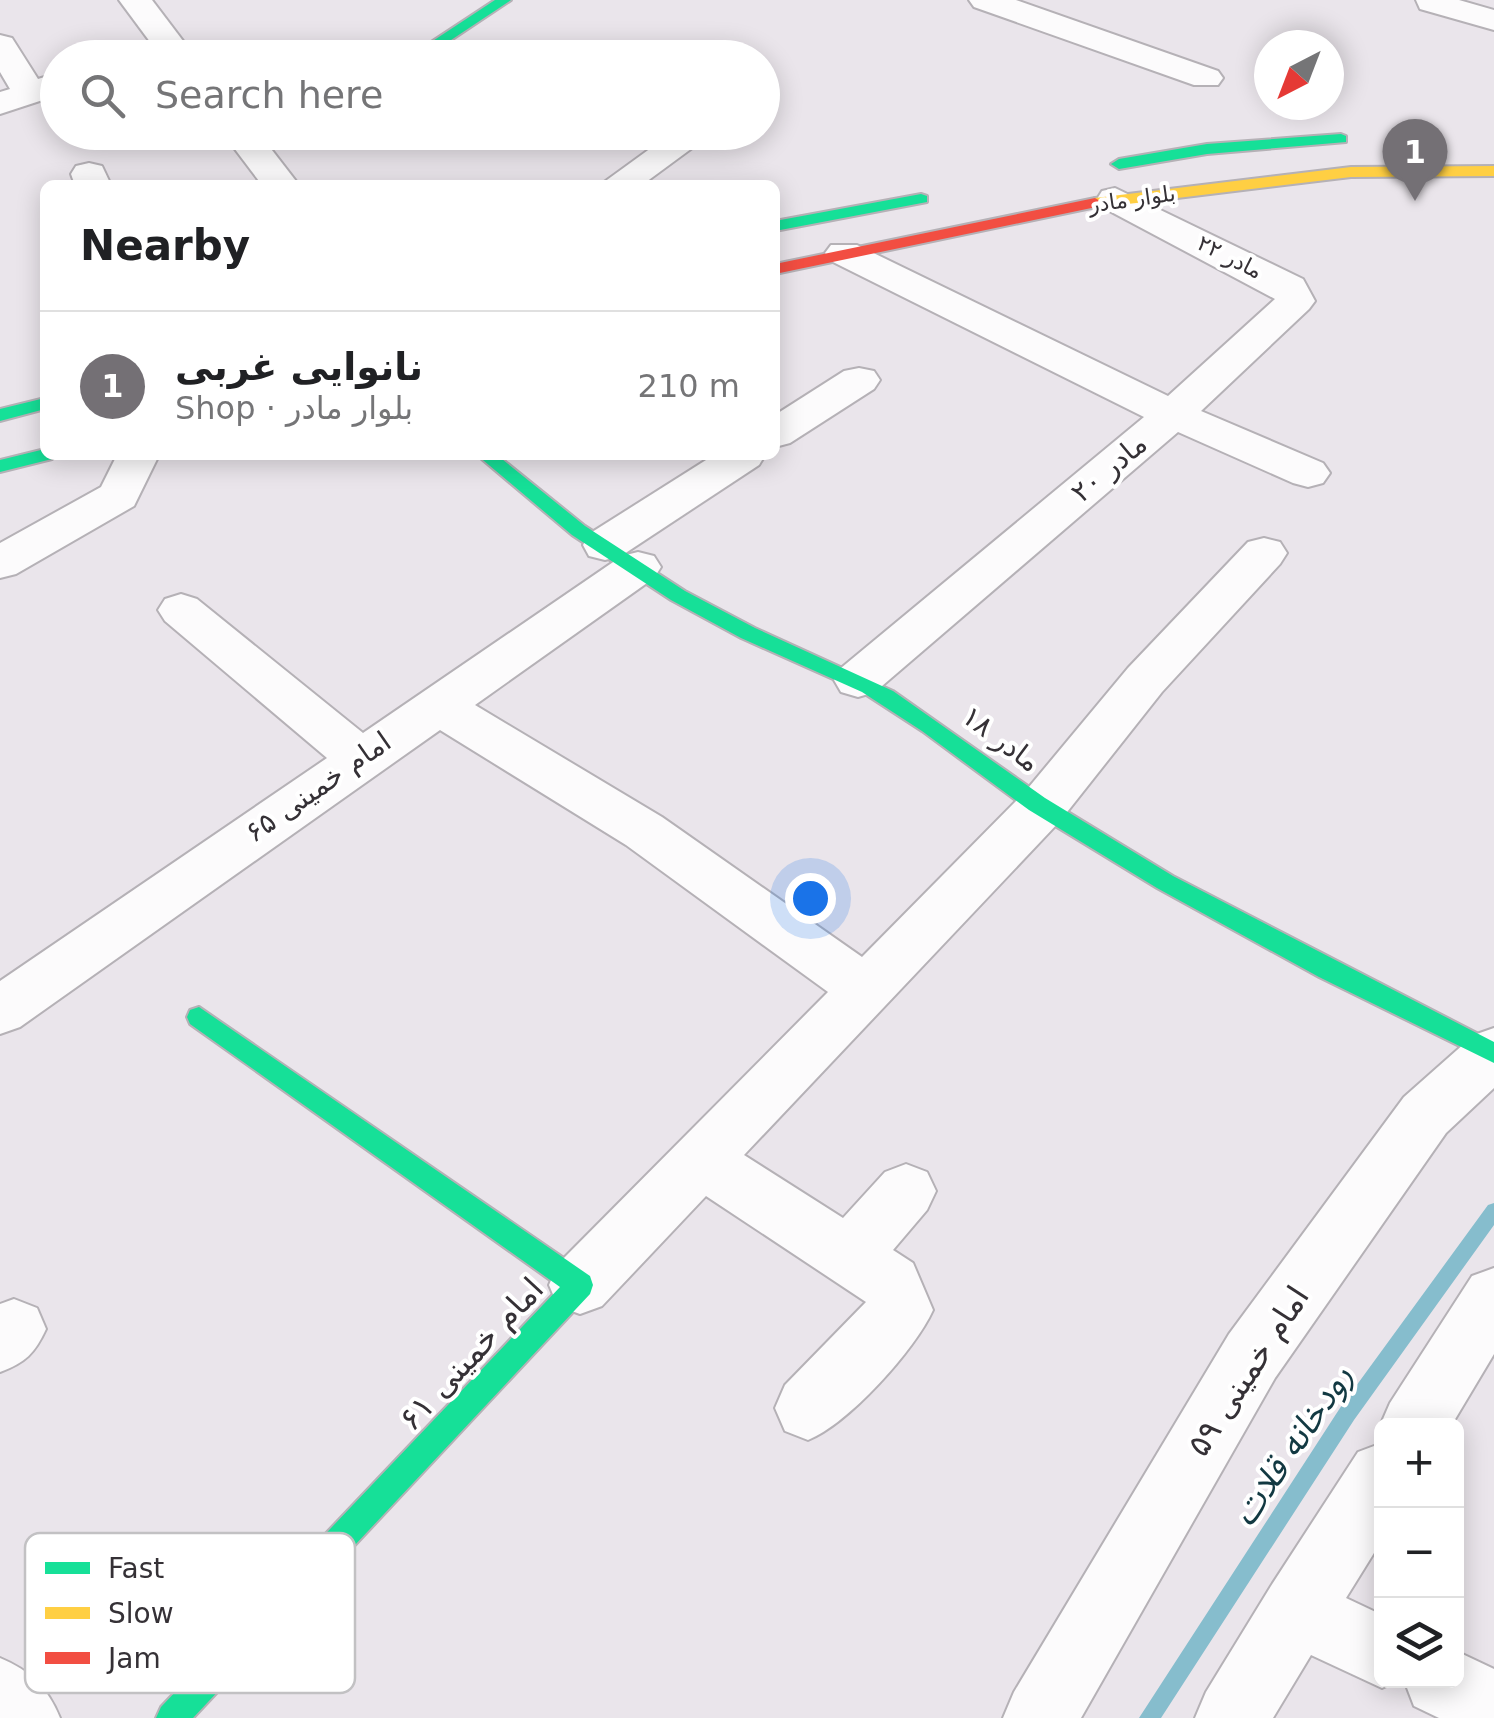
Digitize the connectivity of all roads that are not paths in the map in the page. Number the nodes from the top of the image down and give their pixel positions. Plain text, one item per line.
1 (135, 0) edge
2 (984, 0) edge
3 (502, 1) edge
4 (1431, 2) edge
5 (1494, 20) edge
6 (157, 40) edge
7 (442, 40) edge
8 (0, 45) edge
9 (1206, 78) dead end
10 (29, 93) edge
11 (1373, 138) dead end
12 (262, 150) edge
13 (670, 150) edge
14 (1494, 171) edge
15 (278, 180) edge
16 (625, 180) edge
17 (1104, 184) junction
18 (942, 195) dead end
19 (780, 225) edge
20 (844, 253) junction
21 (780, 268) edge
22 (858, 380) dead end
23 (40, 404) edge
24 (0, 415) edge
25 (1172, 416) junction
26 (780, 431) edge
27 (40, 456) edge
28 (136, 460) edge
29 (493, 460) edge
30 (738, 460) edge
31 (0, 466) edge
32 (1308, 474) dead end
33 (1264, 553) dead end
34 (622, 556) junction
35 (0, 563) edge
36 (180, 610) dead end
37 (858, 680) junction
38 (436, 705) junction
39 (360, 758) junction
40 (1042, 808) junction
41 (866, 989) junction
42 (0, 1012) edge
43 (199, 1018) dead end
44 (1493, 1052) edge
45 (701, 1160) junction
46 (906, 1191) dead end
47 (849, 1256) junction
48 (580, 1285) junction
49 (1493, 1300) edge
50 (808, 1408) dead end
51 (1418, 1418) edge
52 (1374, 1489) edge
53 (346, 1533) edge
54 (1296, 1611) junction
55 (1374, 1648) edge
56 (1457, 1688) edge
57 (196, 1693) edge
58 (0, 1694) edge
59 (1494, 1706) edge
60 (23, 1718) edge
61 (172, 1718) edge
62 (1040, 1718) edge
63 (1232, 1718) edge

1 - 6 street
2 - 9 street
3 - 7 street
4 - 5 street
8 - 10 street
11 - 17 street, بلوار مادر
12 - 15 street
13 - 16 street
14 - 17 street, بلوار مادر
17 - 20 street, بلوار مادر
17 - 25 street, مادر ۲۲
18 - 19 street
20 - 21 street, بلوار مادر
20 - 25 street, مادر ۲۰
22 - 26 street
23 - 24 street
25 - 32 street
25 - 37 street, مادر ۲۰
27 - 31 street
28 - 35 street
29 - 34 street, مادر ۱۸
30 - 34 street, امام خمینی ۶۵
33 - 40 street
34 - 37 street, مادر ۱۸
34 - 38 street, امام خمینی ۶۵
36 - 39 street
37 - 40 street, مادر ۱۸
38 - 39 street, امام خمینی ۶۵
38 - 41 street
39 - 42 street, امام خمینی ۶۵
40 - 41 street
40 - 44 street, مادر ۱۸
41 - 45 street
43 - 48 street, امام خمینی ۶۱
44 - 62 street, امام خمینی ۵۹
45 - 47 street
45 - 48 street
46 - 47 street
47 - 50 street
48 - 53 street, امام خمینی ۶۱
49 - 51 street
52 - 54 street
54 - 55 street
54 - 63 street
56 - 59 street
57 - 61 street, امام خمینی ۶۱
58 - 60 street

